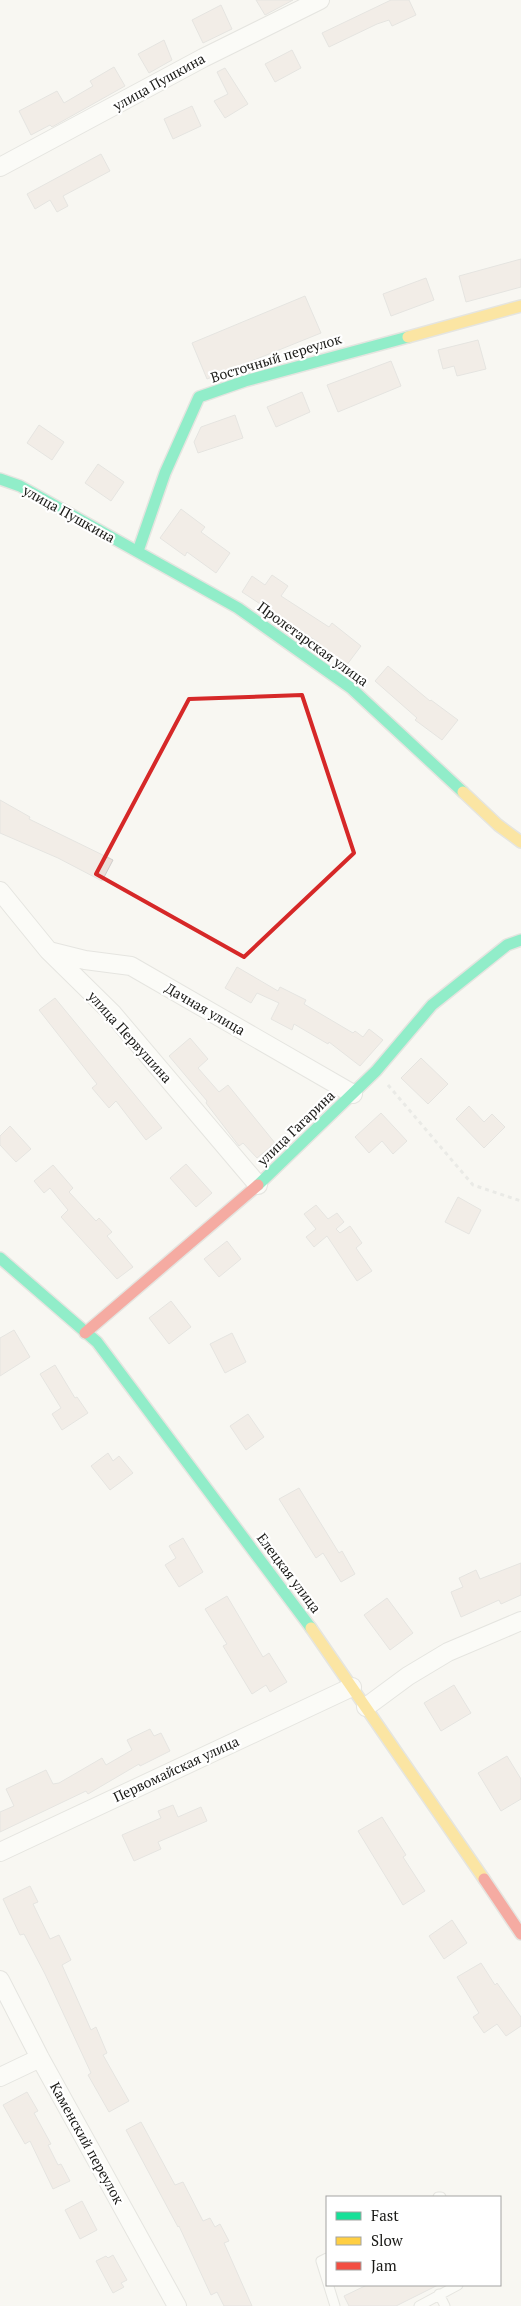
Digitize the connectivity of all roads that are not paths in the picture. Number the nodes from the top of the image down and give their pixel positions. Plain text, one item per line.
1 (320, 0) edge
2 (0, 168) edge
3 (521, 306) edge
4 (0, 479) edge
5 (138, 551) junction
6 (521, 842) edge
7 (0, 891) edge
8 (521, 940) edge
9 (48, 950) junction
10 (353, 1094) junction
11 (258, 1185) junction
12 (0, 1258) edge
13 (85, 1333) junction
14 (521, 1621) edge
15 (352, 1687) junction
16 (366, 1707) junction
17 (0, 1852) edge
18 (521, 1934) edge
19 (0, 1980) edge
20 (40, 2058) junction
21 (0, 2077) edge
22 (326, 2258) edge
23 (326, 2277) edge
24 (329, 2286) edge
25 (456, 2286) edge
26 (439, 2294) junction
27 (177, 2306) edge
28 (335, 2306) edge
29 (419, 2306) edge
30 (445, 2306) edge

1 - 2 street, улица Пушкина
3 - 5 street, Восточный переулок
4 - 5 street, улица Пушкина
5 - 6 street, Пролетарская улица
7 - 9 street, улица Первушина
8 - 10 street, улица Гагарина
9 - 10 street, Дачная улица
9 - 11 street, улица Первушина
10 - 11 street, улица Гагарина
11 - 13 street, улица Гагарина
12 - 13 street, Елецкая улица
13 - 15 street, Елецкая улица
14 - 16 street
15 - 16 street, Елецкая улица
15 - 17 street, Первомайская улица
16 - 18 street, Елецкая улица
19 - 20 street, Каменский переулок
20 - 21 street
20 - 27 street, Каменский переулок
22 - 23 lane
24 - 28 lane
25 - 26 lane
26 - 29 lane
26 - 30 lane

